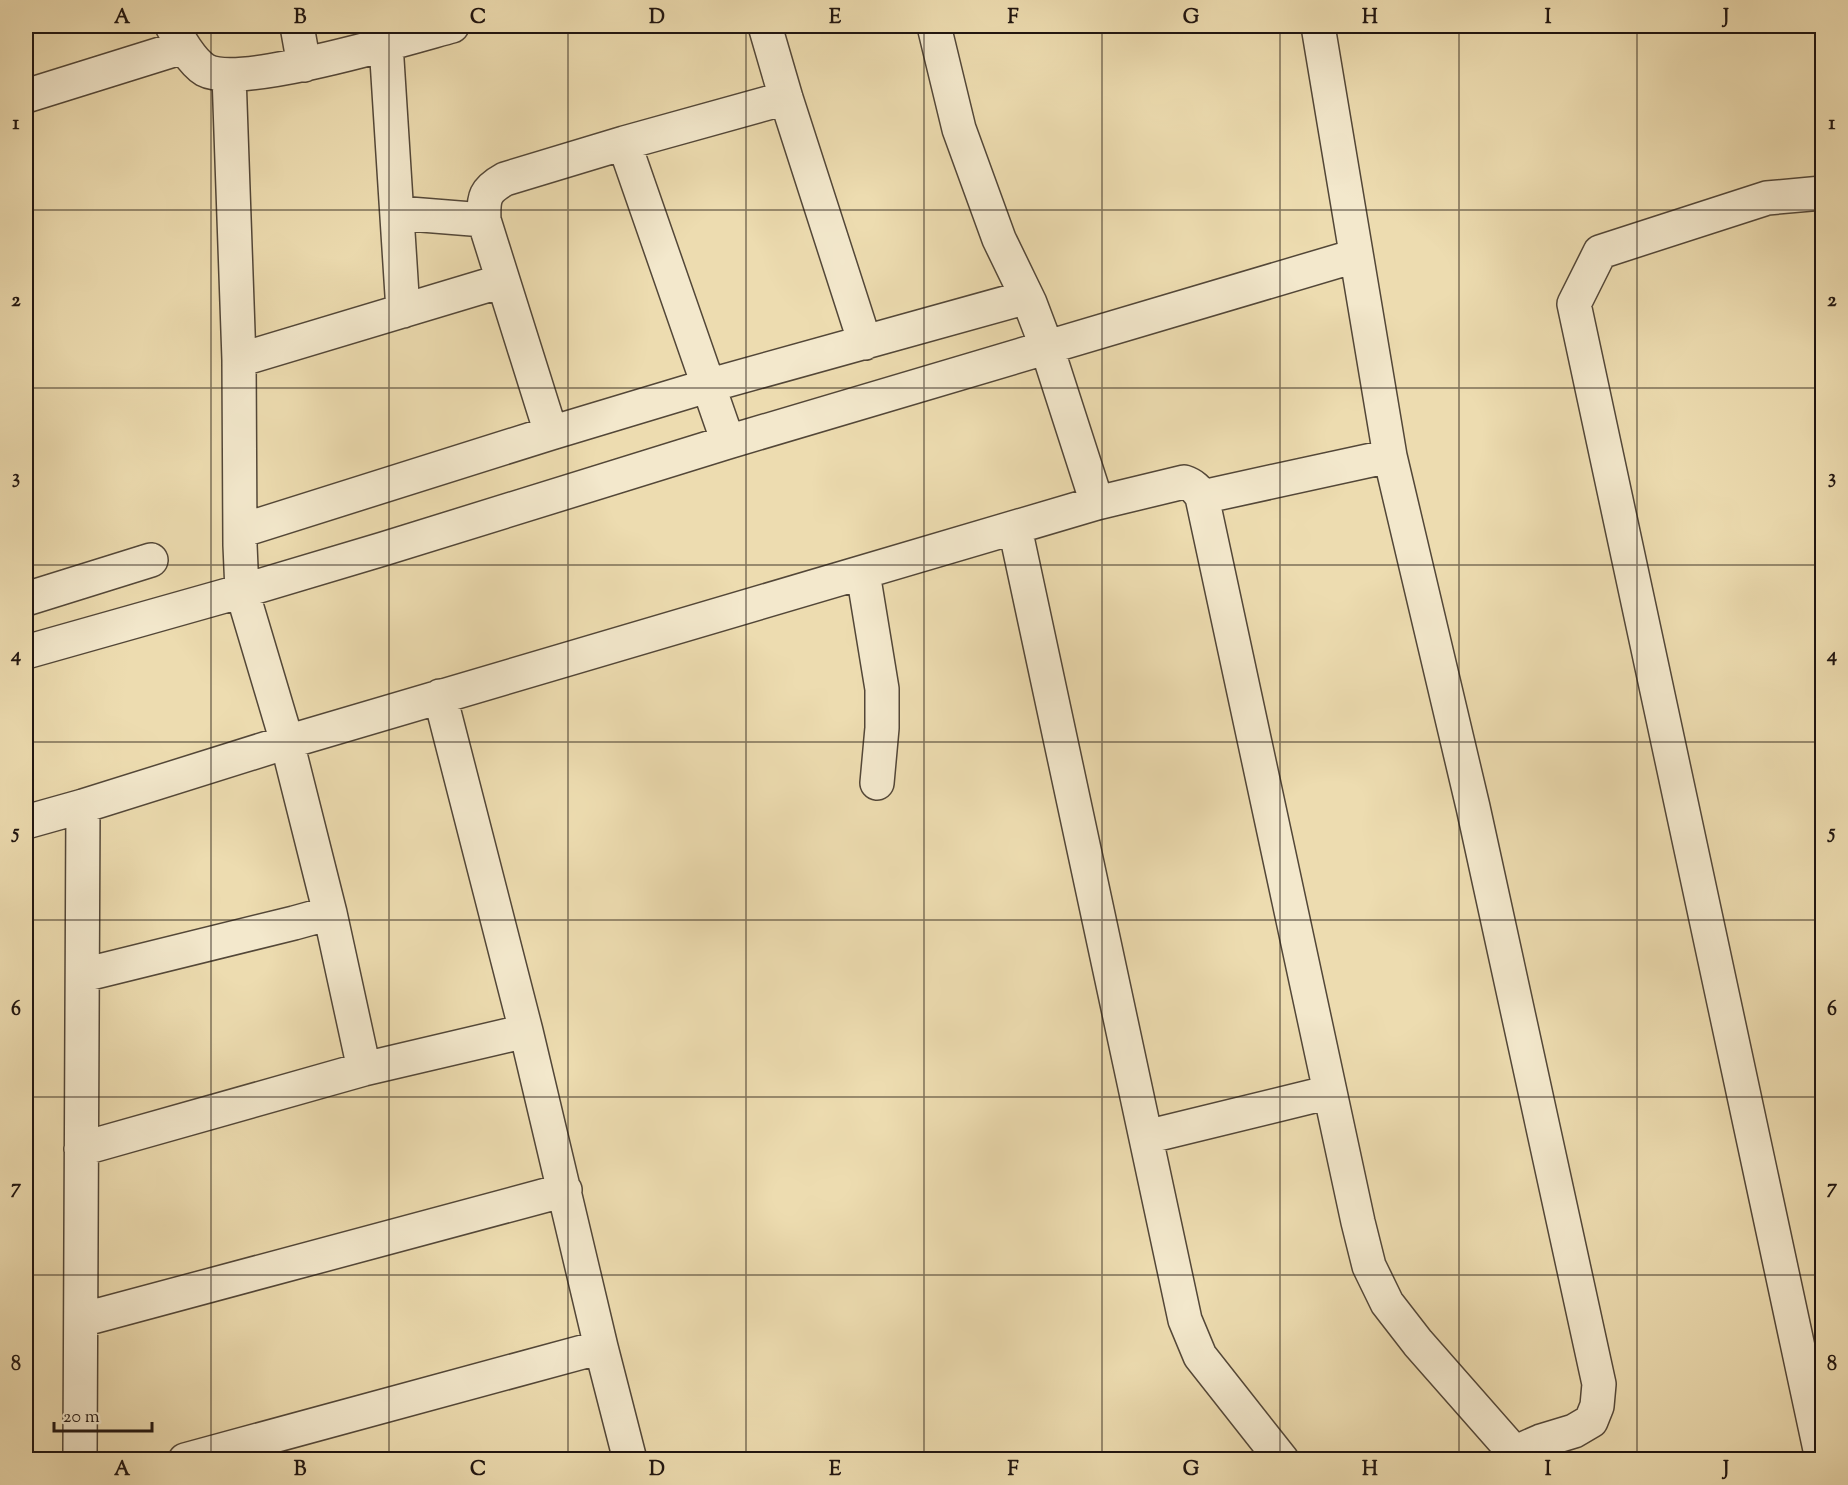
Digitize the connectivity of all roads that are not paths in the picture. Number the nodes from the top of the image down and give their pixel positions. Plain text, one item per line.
1 (297, 26) edge
2 (452, 26) edge
3 (765, 26) edge
4 (934, 26) edge
5 (1317, 26) edge
6 (177, 36) edge
7 (386, 44) junction
8 (304, 65) junction
9 (229, 75) junction
10 (26, 96) edge
11 (786, 98) junction
12 (624, 143) junction
13 (1822, 193) edge
14 (397, 213) junction
15 (484, 220) junction
16 (1355, 252) junction
17 (502, 281) junction
18 (403, 311) junction
19 (1037, 320) junction
20 (865, 343) junction
21 (239, 360) junction
22 (718, 414) junction
23 (551, 433) junction
24 (1390, 456) junction
25 (1202, 497) junction
26 (1097, 503) junction
27 (1015, 528) junction
28 (151, 560) dead end
29 (241, 560) junction
30 (863, 573) junction
31 (26, 599) edge
32 (26, 652) edge
33 (440, 696) junction
34 (287, 742) junction
35 (877, 783) dead end
36 (83, 806) junction
37 (26, 822) edge
38 (330, 913) junction
39 (83, 975) junction
40 (526, 1031) junction
41 (363, 1069) junction
42 (1330, 1092) junction
43 (1146, 1137) junction
44 (81, 1149) junction
45 (565, 1190) junction
46 (81, 1320) junction
47 (601, 1347) junction
48 (1519, 1456) edge
49 (74, 1458) edge
50 (185, 1460) edge
51 (630, 1460) edge
52 (1281, 1460) edge
53 (1822, 1460) edge

1 - 8 street
2 - 7 street
3 - 11 street
4 - 19 street
5 - 16 street
6 - 9 street
6 - 10 street
7 - 8 street
7 - 14 street
8 - 9 street
9 - 21 street
11 - 12 street
11 - 20 street
12 - 15 street
12 - 22 street
13 - 53 street
14 - 15 street
14 - 18 street
15 - 17 street
16 - 19 street
16 - 24 street
17 - 18 street
17 - 23 street
18 - 21 street
19 - 20 street
19 - 22 street
19 - 26 street
20 - 22 street
21 - 29 street
22 - 23 street
22 - 29 street
23 - 29 street
24 - 25 street
24 - 48 street
25 - 26 street
25 - 42 street
26 - 27 street
27 - 30 street
27 - 43 street
28 - 31 street
29 - 32 street
29 - 34 street
30 - 33 street
30 - 35 street
33 - 34 street
33 - 40 street
34 - 36 street
34 - 38 street
36 - 37 street
36 - 39 street
38 - 39 street
38 - 41 street
39 - 44 street
40 - 41 street
40 - 45 street
41 - 44 street
42 - 43 street
42 - 48 street
43 - 52 street
44 - 46 street
45 - 46 street
45 - 47 street
46 - 49 street
47 - 50 street
47 - 51 street

